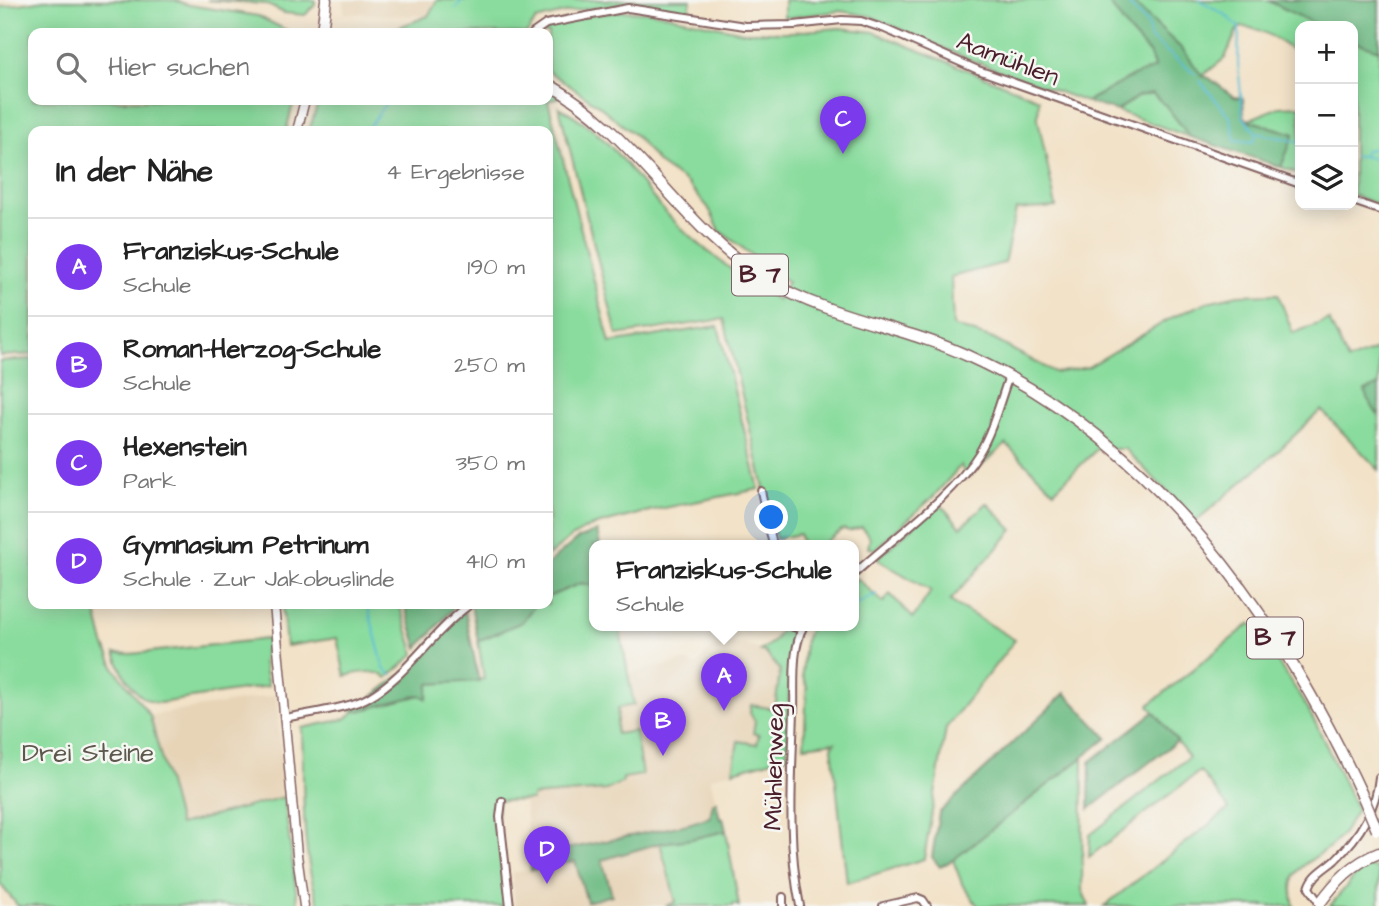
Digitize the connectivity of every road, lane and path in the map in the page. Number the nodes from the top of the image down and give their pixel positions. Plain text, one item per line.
1 (326, 0) edge
2 (324, 28) edge
3 (540, 28) edge
4 (553, 87) edge
5 (304, 105) edge
6 (298, 126) edge
7 (1295, 182) edge
8 (1358, 203) edge
9 (1379, 210) edge
10 (1009, 376) junction
11 (761, 491) dead end
12 (772, 540) edge
13 (859, 568) edge
14 (274, 609) edge
15 (464, 609) edge
16 (802, 631) edge
17 (285, 718) junction
18 (1379, 777) edge
19 (502, 801) dead end
20 (1378, 833) edge
21 (1379, 853) edge
22 (783, 897) dead end
23 (1320, 905) edge
24 (304, 906) edge
25 (510, 906) edge
26 (783, 906) edge
27 (800, 906) edge
28 (883, 906) edge
29 (927, 906) edge

1 - 2 main road
3 - 7 street, Aamühlen
4 - 10 main road, B 7
5 - 6 street
8 - 9 street
10 - 13 street
10 - 20 main road, B 7, bridge
11 - 12 street
14 - 17 street
15 - 17 street
16 - 27 street, Mühlenweg
17 - 24 street
18 - 23 street
19 - 25 street
21 - 23 main road
22 - 26 street
28 - 29 street

